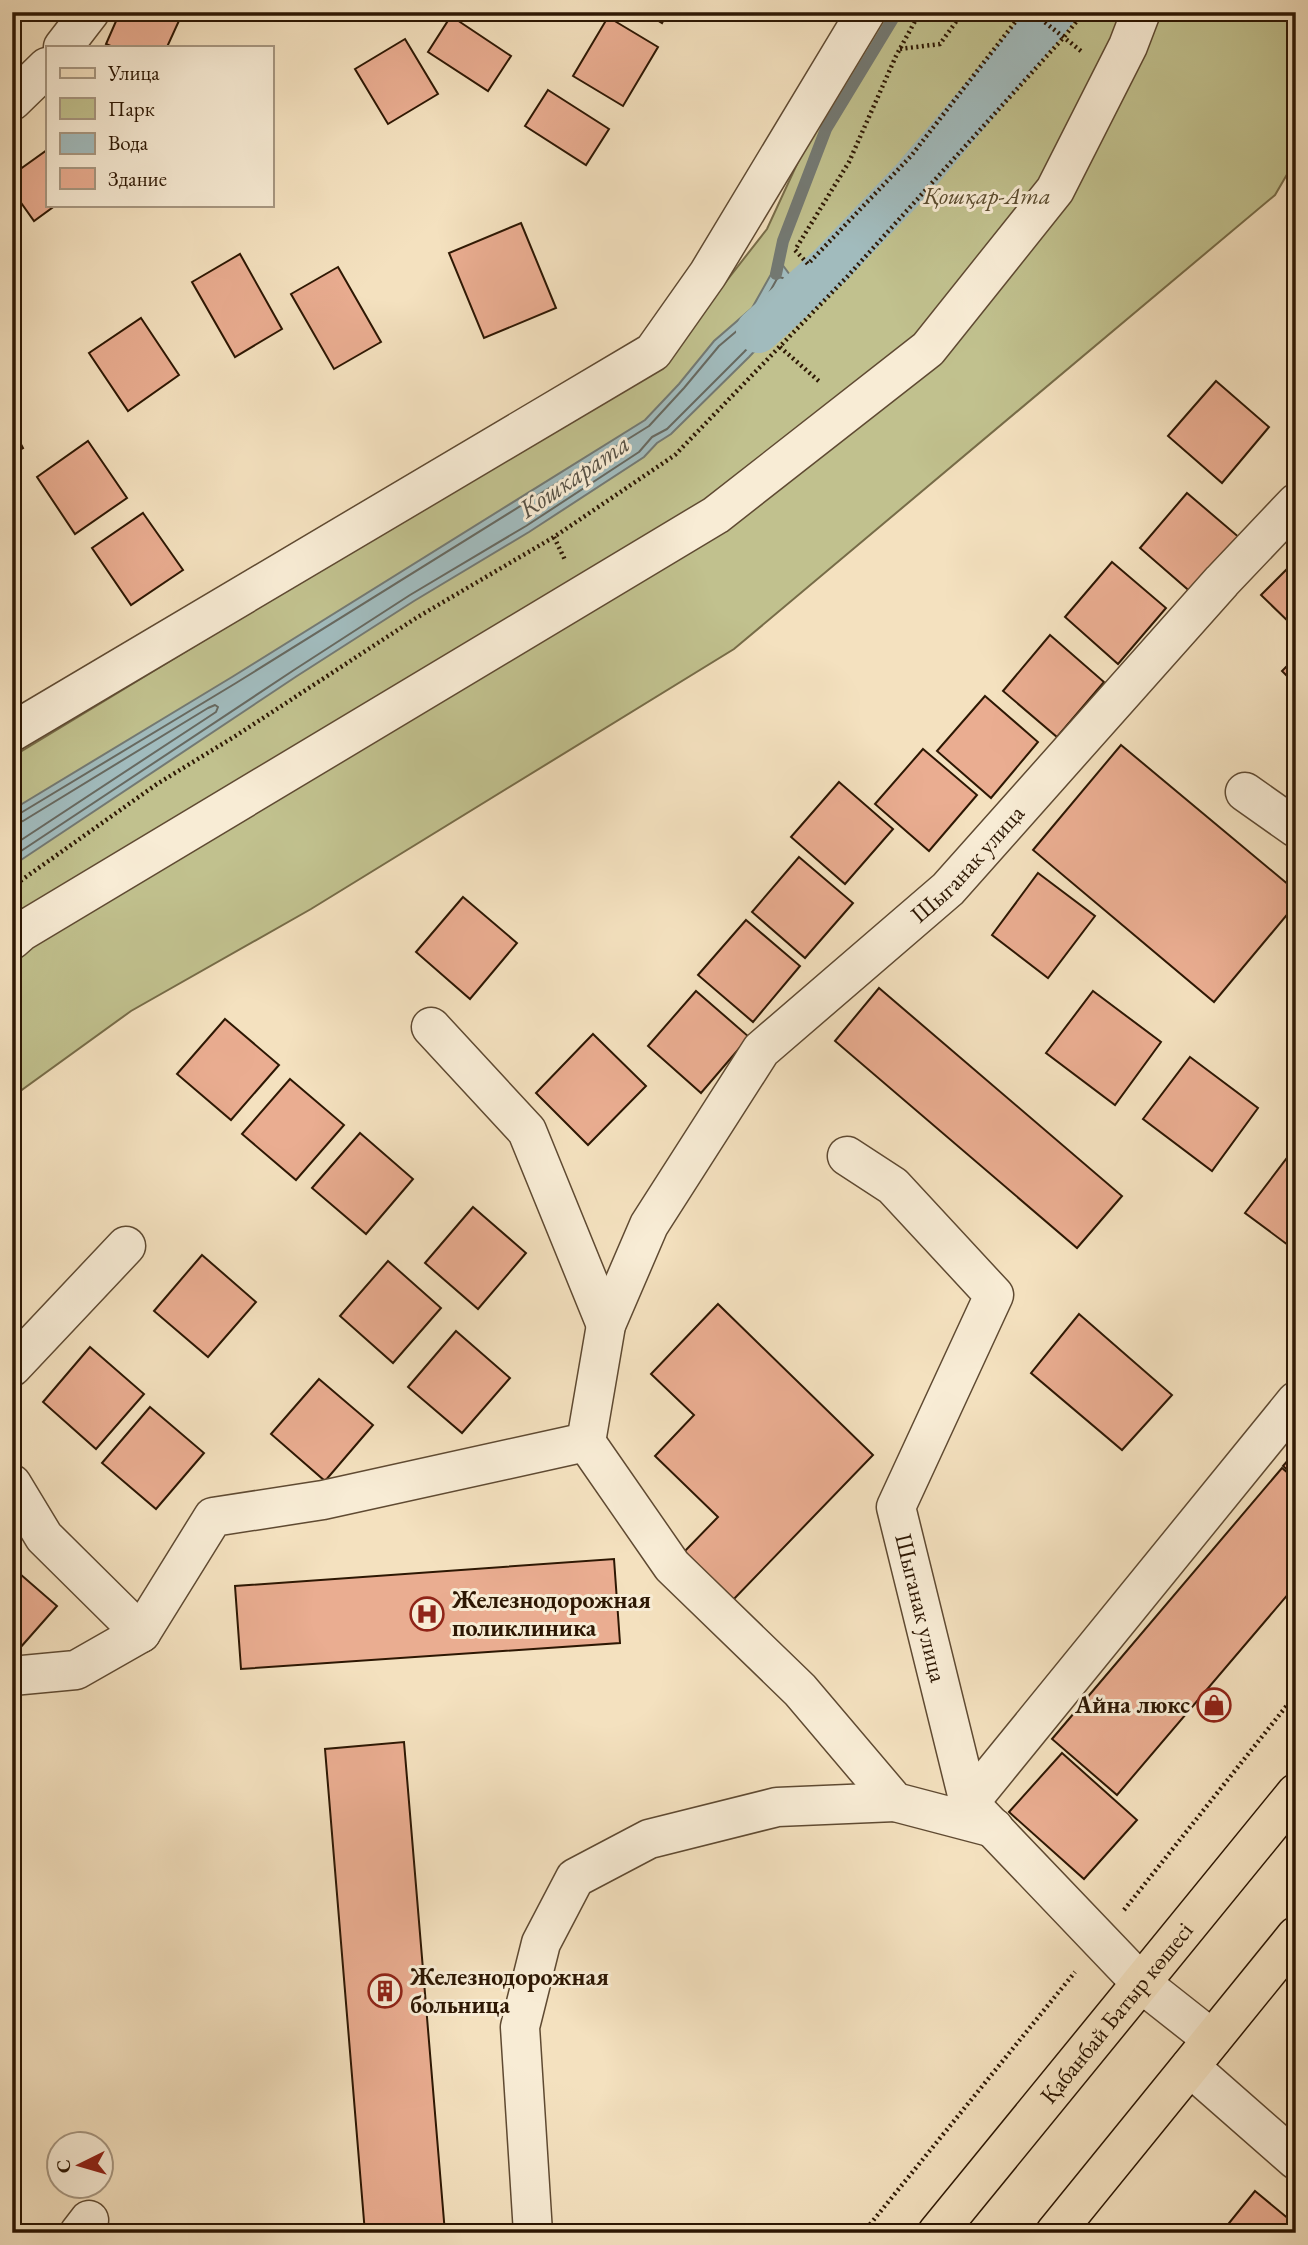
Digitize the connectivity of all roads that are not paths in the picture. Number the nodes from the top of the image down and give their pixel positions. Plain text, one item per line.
1 (90, 12) edge
2 (866, 12) edge
3 (1142, 12) edge
4 (64, 46) edge
5 (46, 68) edge
6 (12, 102) edge
7 (1296, 503) edge
8 (12, 732) edge
9 (1245, 792) dead end
10 (1296, 828) edge
11 (12, 940) edge
12 (431, 1027) dead end
13 (847, 1156) dead end
14 (126, 1246) dead end
15 (606, 1325) junction
16 (12, 1367) edge
17 (1296, 1401) edge
18 (586, 1442) junction
19 (12, 1484) edge
20 (141, 1633) junction
21 (12, 1676) edge
22 (1296, 1793) edge
23 (895, 1802) junction
24 (981, 1816) junction
25 (1296, 1937) edge
26 (1141, 1983) junction
27 (1201, 2053) junction
28 (1296, 2160) edge
29 (533, 2233) edge
30 (937, 2233) edge
31 (1055, 2233) edge

1 - 4 street
2 - 8 street
3 - 11 street
5 - 6 street
7 - 15 street, Шыганак улица
9 - 10 street
12 - 15 street
13 - 24 street, Шыганак улица
14 - 16 street
15 - 18 street, Шыганак улица
17 - 24 street
18 - 20 street
18 - 23 street
19 - 20 street
20 - 21 street
22 - 26 main road, Қабанбай Батыр көшесі
23 - 24 street
23 - 29 street
24 - 26 street, Шыганак улица
25 - 27 main road
26 - 27 street, Шыганак улица
26 - 30 main road, Қабанбай Батыр көшесі
27 - 28 street, Шыганак улица
27 - 31 main road

